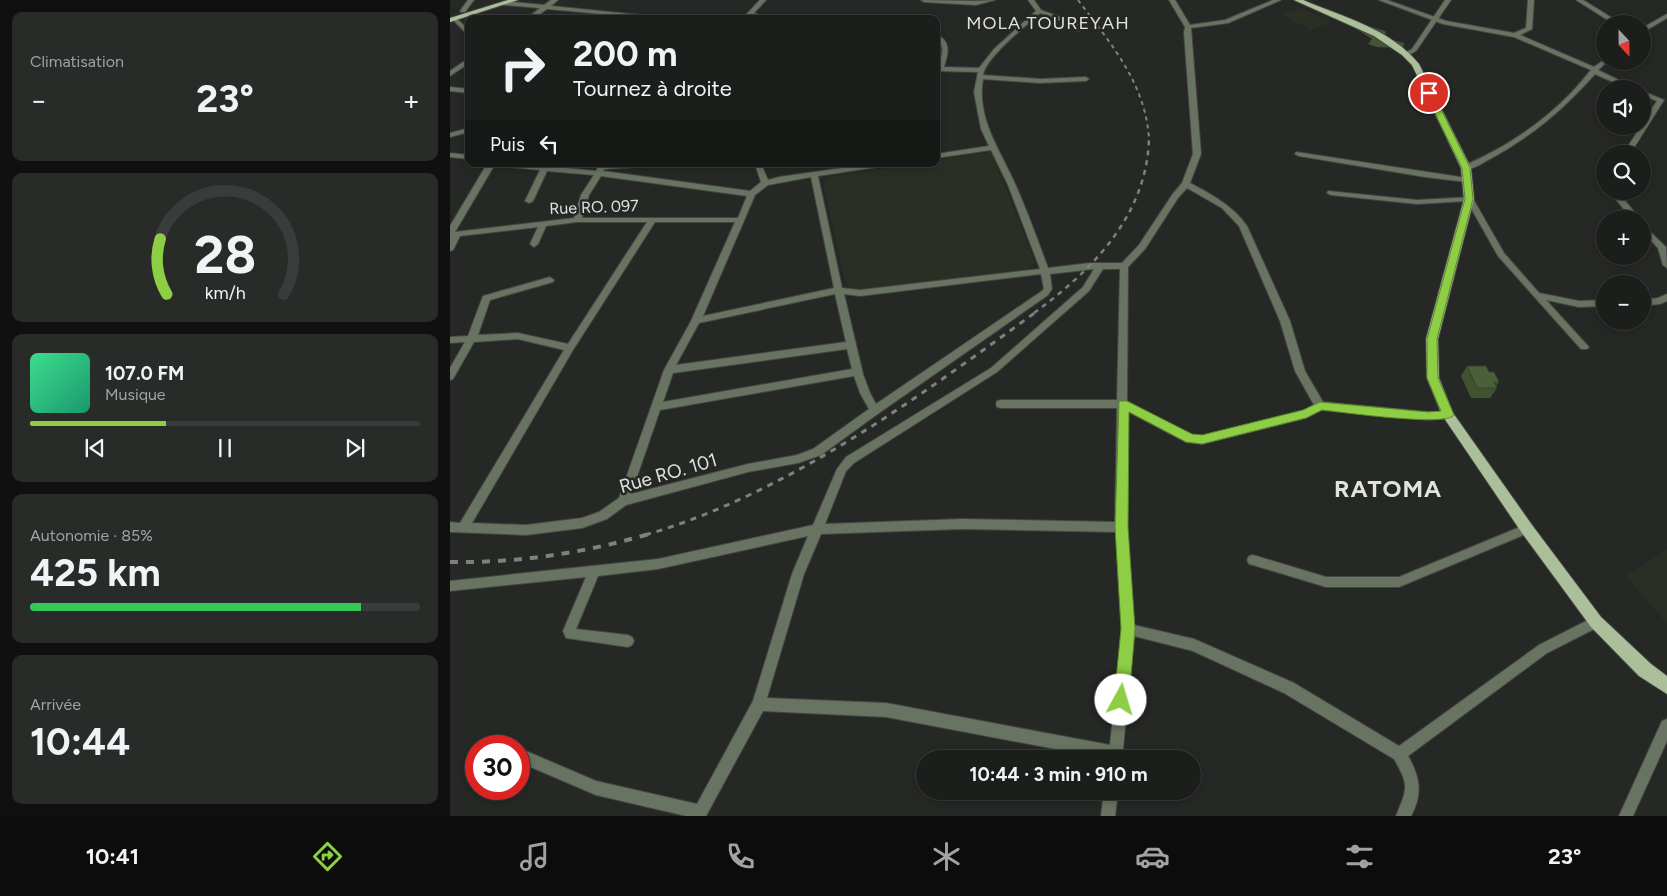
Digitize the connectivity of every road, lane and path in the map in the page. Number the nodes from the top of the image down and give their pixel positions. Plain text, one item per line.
1 (471, 0) edge
2 (515, 0) edge
3 (555, 0) edge
4 (763, 0) edge
5 (924, 0) edge
6 (992, 0) edge
7 (1031, 0) edge
8 (1172, 0) edge
9 (1278, 0) edge
10 (1297, 0) edge
11 (1382, 0) edge
12 (1448, 0) edge
13 (1531, 0) edge
14 (1579, 0) edge
15 (502, 2) edge
16 (547, 7) junction
17 (463, 11) junction
18 (1039, 11) junction
19 (535, 15) edge
20 (634, 15) edge
21 (749, 15) edge
22 (1604, 15) edge
23 (1667, 16) edge
24 (452, 18) edge
25 (1436, 20) junction
26 (1651, 26) edge
27 (1188, 27) junction
28 (465, 30) edge
29 (1079, 30) dead end
30 (1515, 36) junction
31 (940, 38) edge
32 (1408, 54) junction
33 (465, 63) edge
34 (940, 64) edge
35 (940, 69) edge
36 (1594, 70) junction
37 (450, 74) edge
38 (980, 74) junction
39 (1086, 79) dead end
40 (1615, 80) edge
41 (450, 89) edge
42 (465, 91) edge
43 (1651, 96) edge
44 (1651, 115) edge
45 (465, 131) edge
46 (450, 135) edge
47 (993, 147) junction
48 (1299, 154) dead end
49 (450, 155) edge
50 (940, 155) edge
51 (465, 157) edge
52 (489, 167) edge
53 (533, 167) edge
54 (602, 167) edge
55 (759, 167) edge
56 (865, 167) edge
57 (544, 168) junction
58 (598, 173) junction
59 (1467, 174) junction
60 (814, 175) junction
61 (765, 183) junction
62 (1186, 184) junction
63 (1331, 193) dead end
64 (752, 194) junction
65 (1469, 199) junction
66 (1620, 200) edge
67 (530, 201) dead end
68 (1629, 210) edge
69 (577, 220) junction
70 (653, 220) junction
71 (740, 220) junction
72 (543, 224) junction
73 (452, 234) edge
74 (1651, 235) edge
75 (534, 244) dead end
76 (450, 248) edge
77 (1667, 265) edge
78 (1100, 266) junction
79 (1124, 266) junction
80 (1045, 271) junction
81 (550, 280) dead end
82 (838, 290) junction
83 (1536, 295) junction
84 (1667, 297) edge
85 (1651, 302) edge
86 (1596, 303) edge
87 (696, 321) junction
88 (472, 338) junction
89 (450, 340) edge
90 (852, 345) junction
91 (1584, 347) dead end
92 (570, 348) junction
93 (669, 370) junction
94 (858, 372) junction
95 (450, 376) edge
96 (1001, 404) dead end
97 (1123, 404) junction
98 (1320, 406) junction
99 (655, 407) junction
100 (875, 410) junction
101 (1448, 415) junction
102 (623, 501) junction
103 (450, 527) edge
104 (1121, 527) junction
105 (463, 528) junction
106 (818, 529) junction
107 (1527, 529) junction
108 (1253, 560) dead end
109 (594, 570) junction
110 (450, 586) edge
111 (1596, 622) junction
112 (1128, 629) junction
113 (628, 640) dead end
114 (1667, 686) edge
115 (759, 704) junction
116 (1667, 726) edge
117 (1086, 750) edge
118 (1117, 750) edge
119 (1400, 754) junction
120 (530, 760) edge
121 (1110, 800) edge
122 (699, 814) edge
123 (1108, 816) edge
124 (1403, 816) edge
125 (1626, 816) edge

1 - 17 street
2 - 15 main road
3 - 16 street
4 - 21 street
5 - 6 street
7 - 18 street
8 - 27 street
9 - 27 street
10 - 32 main road
11 - 25 street
12 - 25 street
13 - 30 street
14 - 22 street
15 - 16 street
15 - 17 main road
15 - 24 main road
16 - 19 street
16 - 20 street
17 - 24 main road
18 - 29 street
18 - 38 street
23 - 26 street
24 - 28 street
25 - 30 street
25 - 32 street
27 - 62 street
30 - 36 street
31 - 34 street
32 - 59 main road
33 - 37 street
35 - 38 street
36 - 40 street
36 - 59 street
38 - 39 street
38 - 47 street
41 - 42 street
43 - 44 street
45 - 46 street
47 - 50 street
47 - 80 street
48 - 59 street
49 - 51 street
52 - 73 street
53 - 57 street
54 - 58 street
55 - 61 street
56 - 60 street
57 - 58 street
57 - 67 street
58 - 64 street
58 - 69 street
59 - 65 main road
60 - 61 street
60 - 82 street
61 - 64 street
62 - 79 street
62 - 98 street
63 - 65 street
64 - 71 street
65 - 83 street
65 - 101 main road
66 - 68 street
69 - 70 street, Rue RO. 097
69 - 72 street, Rue RO. 097
70 - 71 street, Rue RO. 097
70 - 92 street
71 - 87 street
72 - 73 street, Rue RO. 097
72 - 75 street
73 - 76 street
74 - 77 street
78 - 79 street
78 - 80 street
78 - 106 street
79 - 97 street
80 - 82 street
80 - 100 street, Rue RO. 101
81 - 88 street
82 - 87 street
82 - 90 street
83 - 86 street
83 - 91 street
84 - 85 street
87 - 93 street
88 - 89 street
88 - 92 street
88 - 95 street
90 - 93 street
90 - 94 street
92 - 105 street
93 - 99 street
94 - 99 street
94 - 100 street
96 - 97 street
97 - 98 street
97 - 104 street
98 - 101 street
99 - 102 street
100 - 102 street, Rue RO. 101
101 - 107 main road
102 - 105 street, Rue RO. 101
103 - 105 street, Rue RO. 101
104 - 106 street
104 - 112 street
106 - 109 street
106 - 115 street
107 - 108 street
107 - 111 main road
109 - 110 street
109 - 113 street
111 - 114 main road
111 - 119 street
112 - 118 street
112 - 119 street
115 - 117 street
115 - 122 street
116 - 125 street
119 - 124 street
120 - 122 street
121 - 123 street

